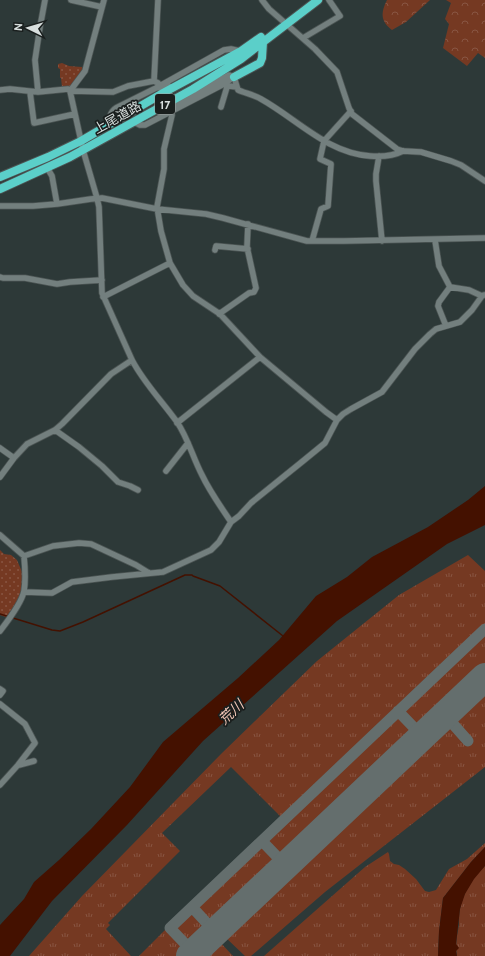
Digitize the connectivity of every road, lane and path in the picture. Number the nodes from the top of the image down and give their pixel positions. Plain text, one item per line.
1 (45, 0) edge
2 (71, 0) edge
3 (104, 0) edge
4 (158, 0) edge
5 (262, 0) edge
6 (317, 0) edge
7 (329, 0) edge
8 (102, 7) junction
9 (285, 23) junction
10 (303, 38) junction
11 (263, 42) junction
12 (241, 51) junction
13 (195, 74) dead end
14 (234, 77) junction
15 (154, 81) junction
16 (159, 86) junction
17 (237, 87) junction
18 (0, 90) edge
19 (70, 91) junction
20 (30, 92) junction
21 (38, 92) junction
22 (221, 107) dead end
23 (351, 111) junction
24 (171, 112) junction
25 (75, 114) junction
26 (134, 122) junction
27 (109, 124) junction
28 (81, 141) junction
29 (324, 141) junction
30 (83, 150) junction
31 (403, 151) junction
32 (380, 156) junction
33 (49, 171) dead end
34 (0, 177) edge
35 (485, 182) edge
36 (0, 189) edge
37 (97, 198) junction
38 (57, 204) junction
39 (0, 206) edge
40 (157, 209) junction
41 (248, 224) junction
42 (485, 238) edge
43 (435, 240) junction
44 (312, 241) junction
45 (382, 241) junction
46 (248, 249) junction
47 (216, 250) dead end
48 (170, 263) junction
49 (0, 277) edge
50 (102, 280) junction
51 (450, 287) junction
52 (484, 295) edge
53 (103, 297) junction
54 (219, 314) junction
55 (446, 326) junction
56 (260, 357) junction
57 (132, 360) junction
58 (337, 420) junction
59 (178, 423) junction
60 (55, 430) junction
61 (188, 443) junction
62 (0, 448) edge
63 (14, 458) junction
64 (166, 471) dead end
65 (0, 477) edge
66 (138, 490) dead end
67 (231, 522) junction
68 (0, 535) edge
69 (24, 556) junction
70 (149, 574) junction
71 (24, 592) junction
72 (0, 631) edge
73 (0, 689) edge
74 (0, 695) edge
75 (0, 704) edge
76 (34, 760) dead end
77 (18, 765) junction
78 (0, 785) edge

1 - 21 street
2 - 8 street
3 - 8 street
4 - 15 street
5 - 9 street
6 - 9 highway, 上尾道路 / 17
7 - 10 street
8 - 19 street
9 - 10 street
9 - 11 highway, 上尾道路 / 17
9 - 12 highway, 上尾道路 / 17
10 - 23 street
11 - 14 highway
11 - 26 highway, 上尾道路 / 17
12 - 16 street
12 - 27 highway, 上尾道路 / 17
13 - 16 street
14 - 17 street
14 - 24 street
14 - 24 street
15 - 16 street
15 - 19 street
16 - 27 street
17 - 22 street
17 - 29 street
18 - 20 street
19 - 21 street
19 - 25 street
20 - 21 street
20 - 25 street
23 - 29 street
23 - 31 street
24 - 26 street
24 - 40 street
25 - 28 street
26 - 30 highway, 上尾道路 / 17
27 - 28 highway, 上尾道路 / 17
28 - 30 street
28 - 34 highway, 上尾道路 / 17
29 - 32 street
29 - 44 street
30 - 36 highway, 上尾道路 / 17
30 - 37 street
31 - 32 street
31 - 35 street
32 - 45 street
33 - 38 street
37 - 38 street
37 - 40 street
37 - 50 street
38 - 39 street
40 - 41 street
40 - 48 street
41 - 44 street
41 - 46 street
42 - 43 street
43 - 45 street
43 - 51 street
44 - 45 street
46 - 47 street
46 - 54 street
48 - 53 street
48 - 54 street
49 - 50 street
50 - 53 street
51 - 52 street
51 - 55 street
52 - 55 street
53 - 57 street
54 - 56 street
55 - 58 street
56 - 58 street
56 - 59 street
57 - 59 street
57 - 60 street
58 - 67 street
59 - 61 street
60 - 63 street
60 - 66 street
61 - 64 street
61 - 67 street
62 - 63 street
63 - 65 street
67 - 70 street
68 - 69 street
69 - 70 street
69 - 71 street
70 - 71 street
71 - 72 street
73 - 74 street
75 - 77 street
76 - 77 street
77 - 78 street

